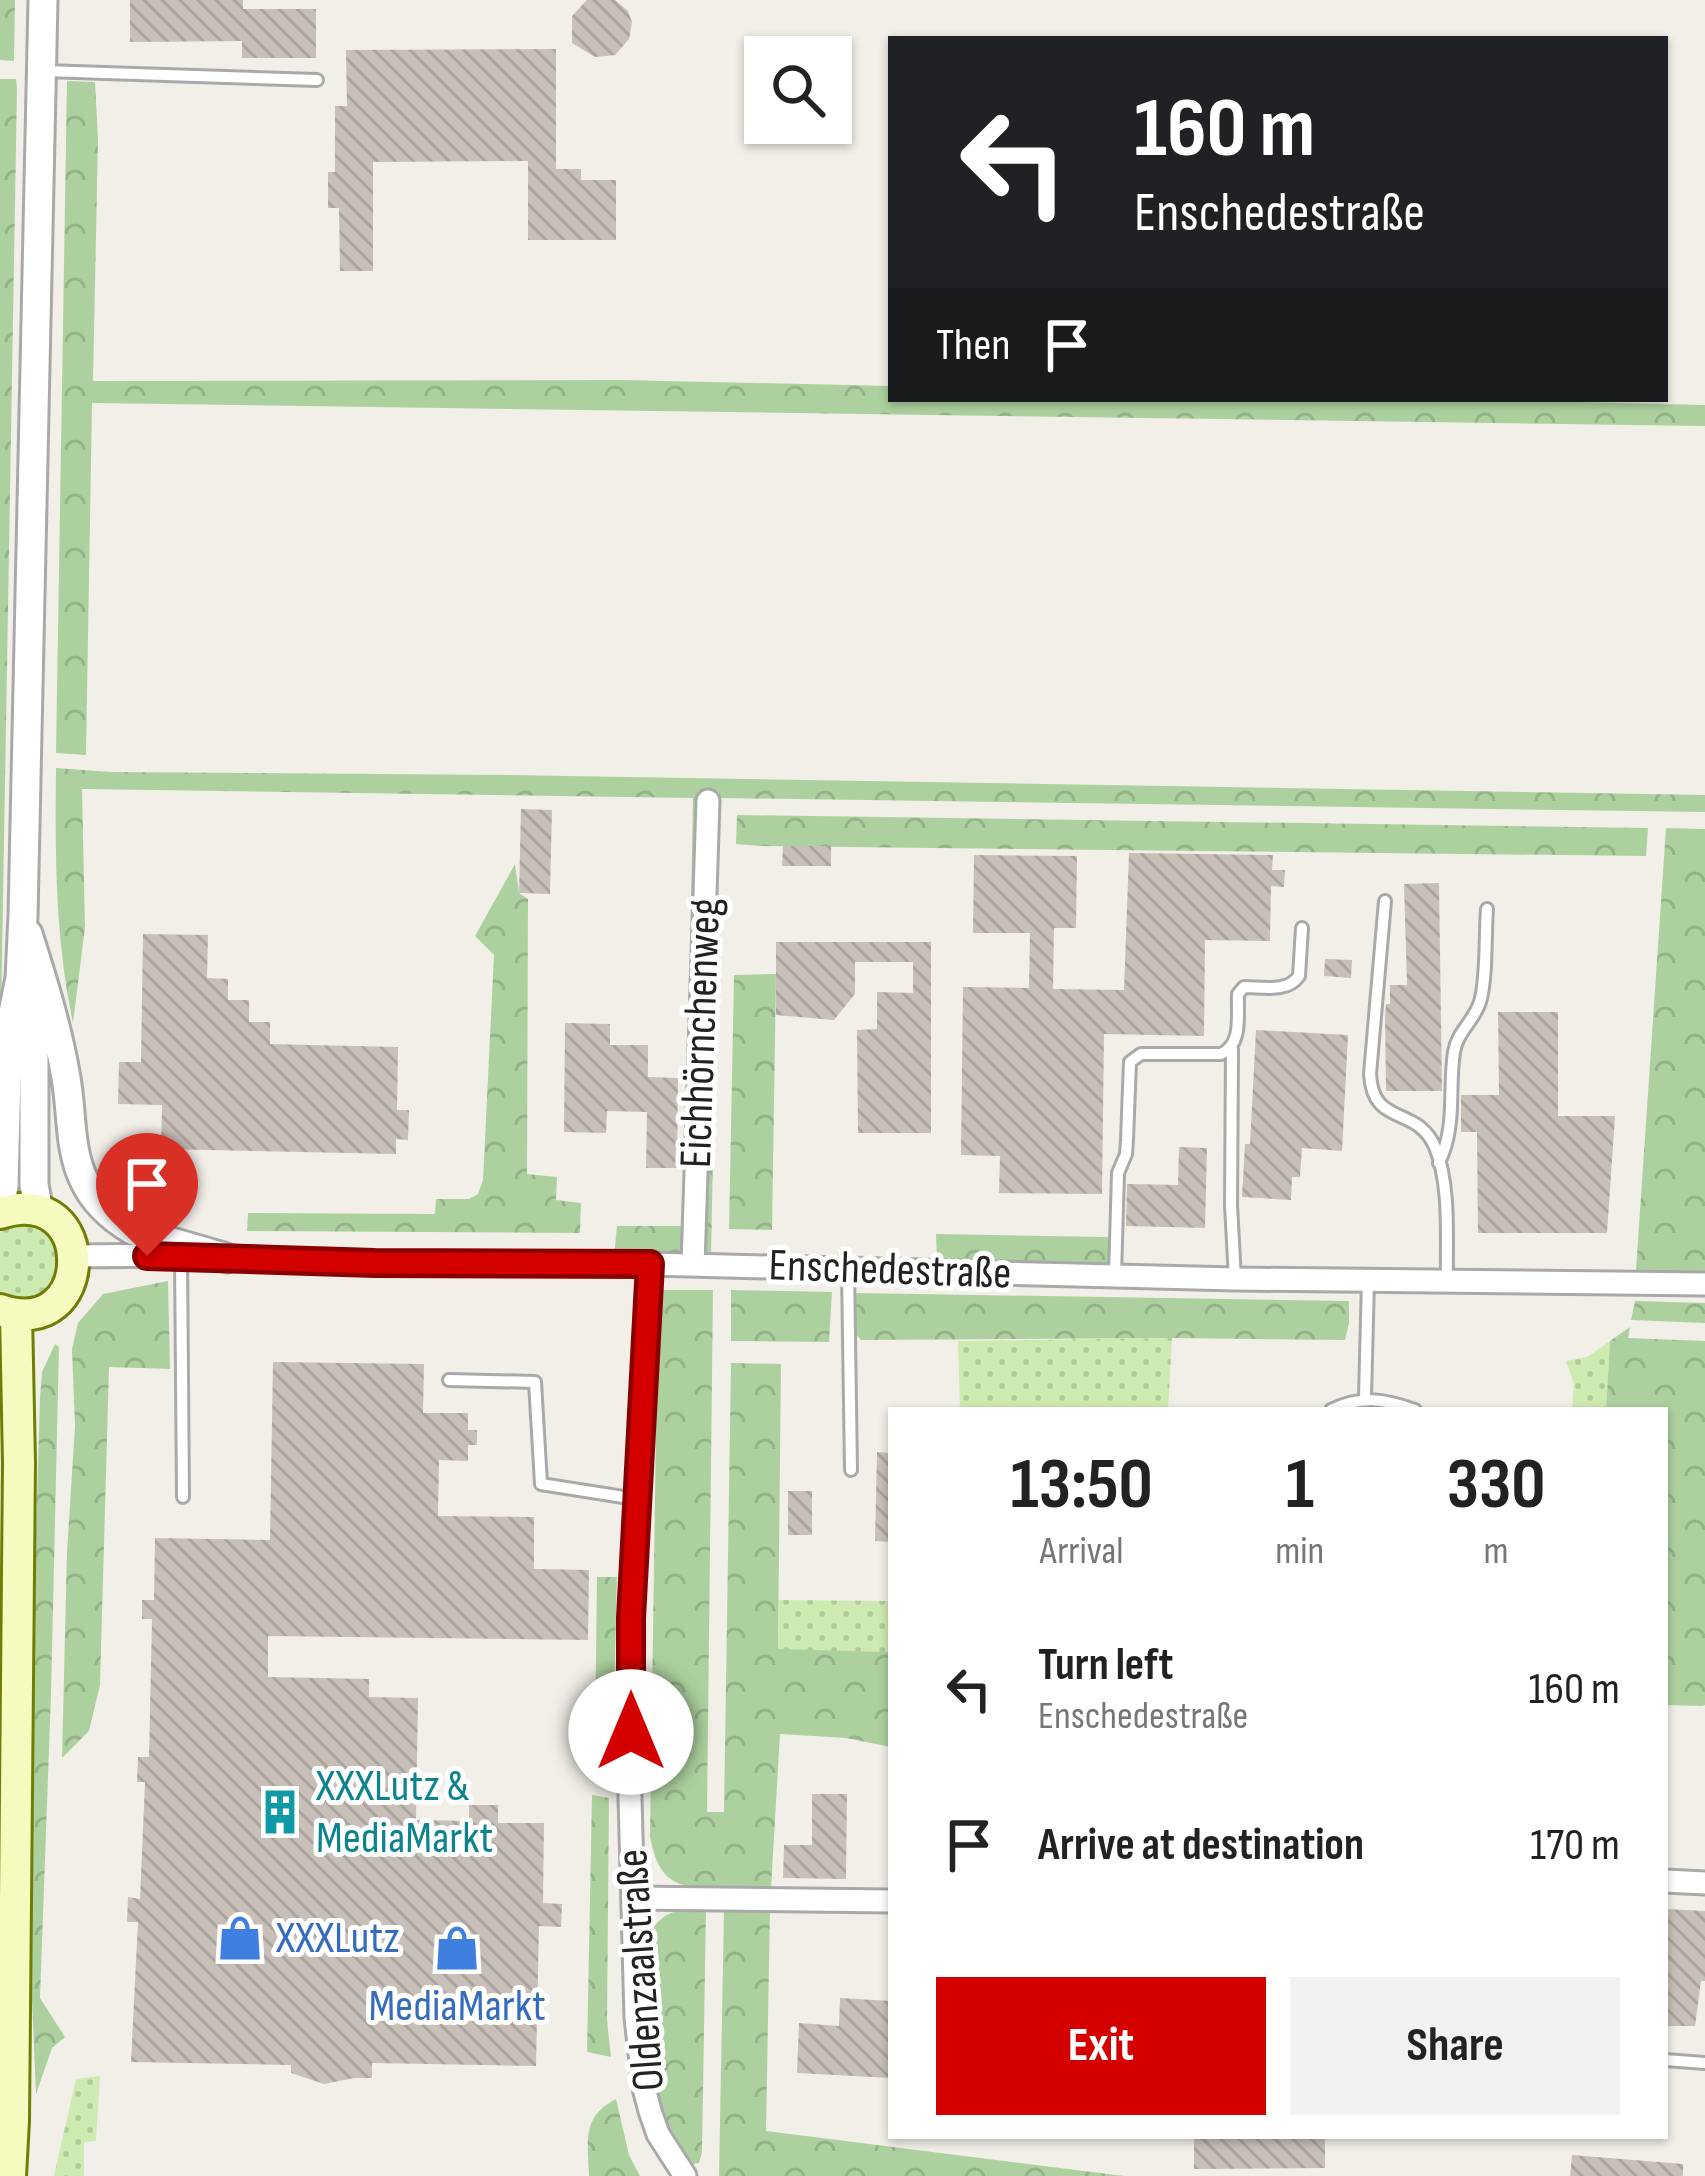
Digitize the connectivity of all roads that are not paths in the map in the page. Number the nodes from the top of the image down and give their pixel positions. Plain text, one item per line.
1 (43, 0) edge
2 (42, 71) junction
3 (317, 80) dead end
4 (708, 801) dead end
5 (1385, 901) dead end
6 (1487, 909) dead end
7 (23, 916) junction
8 (1302, 928) dead end
9 (20, 978) junction
10 (1232, 1049) junction
11 (1439, 1163) junction
12 (39, 1211) junction
13 (0, 1213) edge
14 (182, 1255) junction
15 (75, 1256) junction
16 (227, 1258) junction
17 (650, 1264) junction
18 (693, 1265) junction
19 (848, 1269) junction
20 (1115, 1276) junction
21 (1368, 1279) junction
22 (1235, 1280) junction
23 (1448, 1281) junction
24 (1705, 1284) edge
25 (8, 1312) edge
26 (449, 1380) dead end
27 (1365, 1399) junction
28 (0, 1402) edge
29 (1340, 1407) edge
30 (1406, 1407) edge
31 (19, 1463) junction
32 (851, 1471) dead end
33 (183, 1497) dead end
34 (637, 1499) junction
35 (1668, 1881) edge
36 (1705, 1883) edge
37 (633, 1898) junction
38 (888, 1901) edge
39 (1668, 2060) edge
40 (1705, 2062) edge
41 (681, 2171) edge
42 (10, 2176) edge

1 - 2 street
2 - 3 lane
2 - 7 street
4 - 18 street, Eichhörnchenweg
5 - 11 lane
6 - 11 lane
7 - 9 street
7 - 16 street
8 - 10 lane
9 - 12 street
9 - 13 street
10 - 20 lane
10 - 22 lane
11 - 23 lane
12 - 13 main road
12 - 15 main road
14 - 15 street, Enschedestraße
14 - 16 street, Enschedestraße
14 - 33 lane
15 - 25 main road
16 - 17 street, Enschedestraße
17 - 18 street, Enschedestraße
17 - 34 street, Oldenzaalstraße
18 - 19 street, Enschedestraße
19 - 20 street, Enschedestraße
19 - 32 lane
20 - 22 street, Enschedestraße
21 - 22 street, Enschedestraße
21 - 23 street, Enschedestraße
21 - 27 lane
23 - 24 street, Enschedestraße
25 - 31 main road
26 - 34 lane
27 - 29 lane
27 - 30 lane
28 - 31 main road
31 - 42 main road
34 - 37 street, Oldenzaalstraße
35 - 36 street
37 - 38 street
37 - 41 street, Oldenzaalstraße
39 - 40 lane

